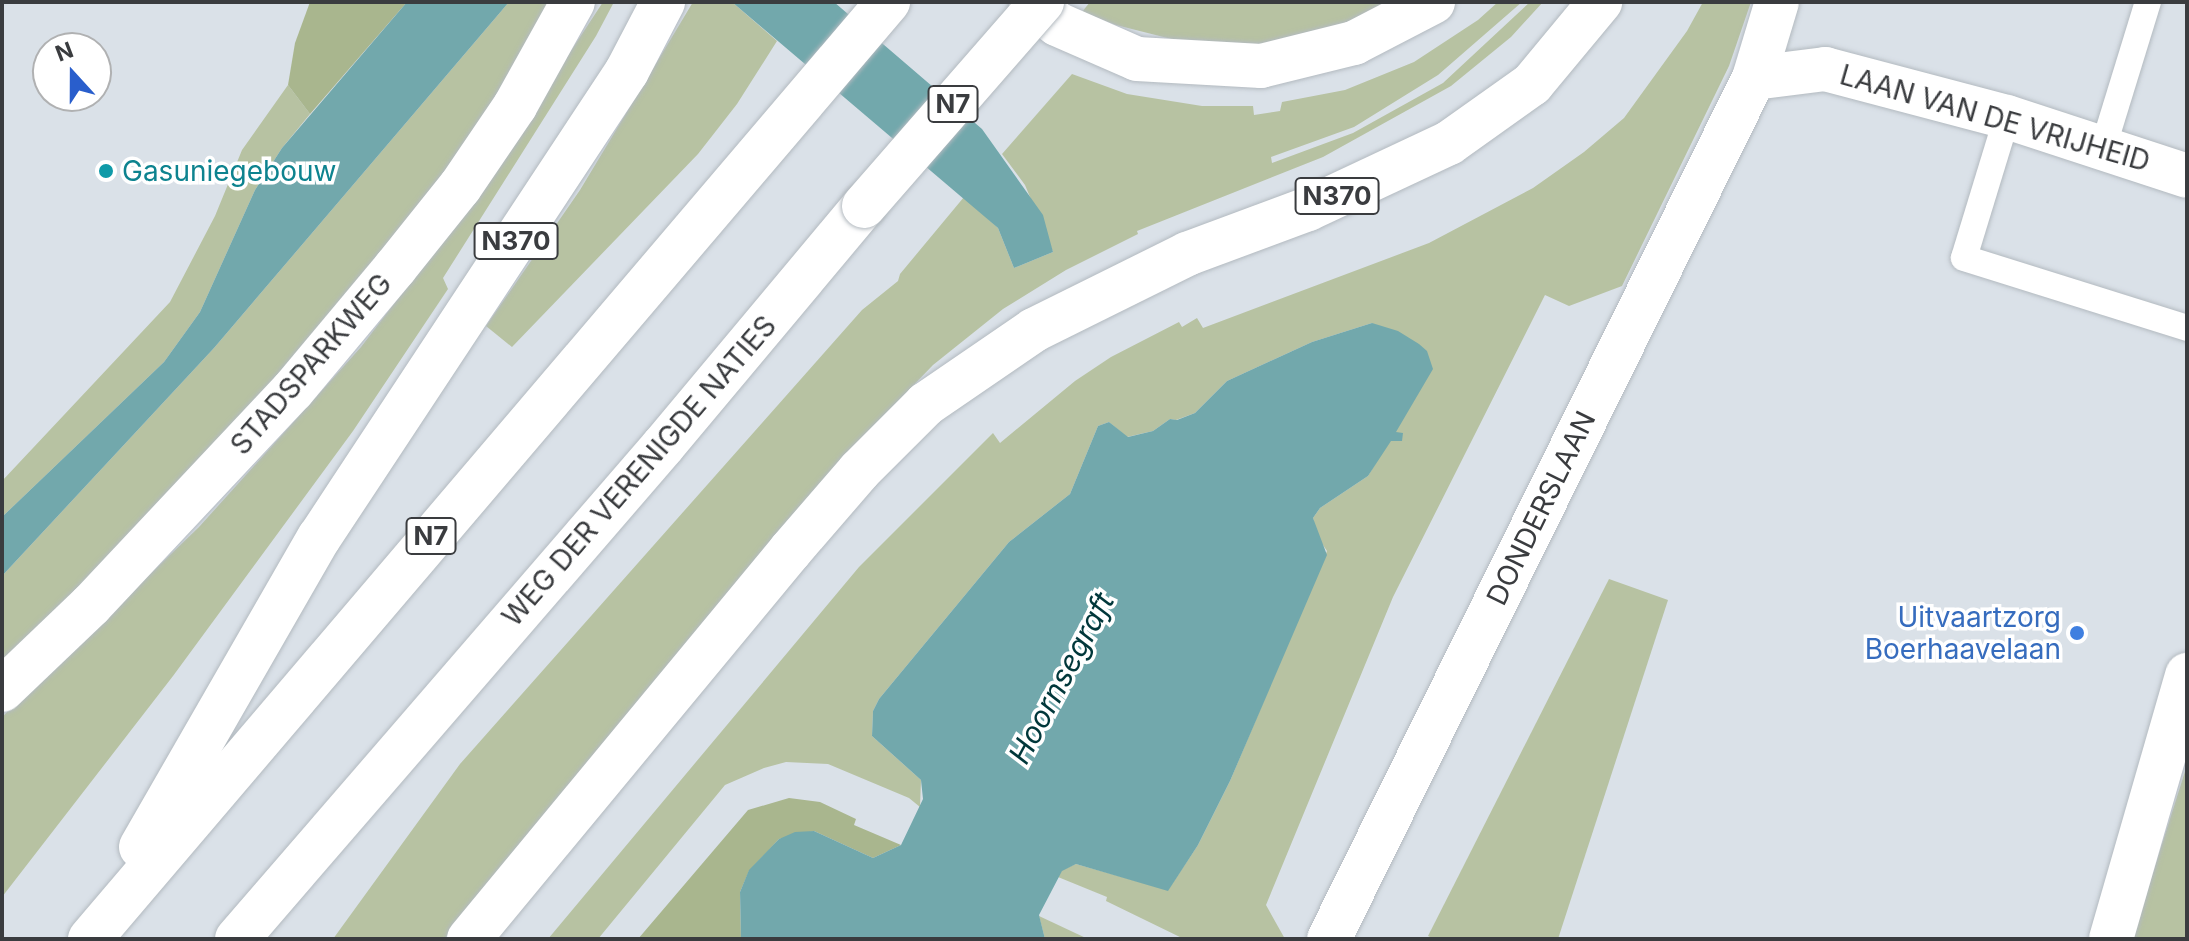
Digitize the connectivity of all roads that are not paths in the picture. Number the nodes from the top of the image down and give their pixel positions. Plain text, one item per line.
1 (573, 2) edge
2 (663, 2) edge
3 (888, 2) edge
4 (1031, 2) edge
5 (1042, 2) edge
6 (1433, 2) edge
7 (1600, 2) edge
8 (1777, 2) edge
9 (2148, 2) edge
10 (1754, 78) junction
11 (2007, 117) junction
12 (2103, 148) junction
13 (2187, 176) edge
14 (2187, 328) edge
15 (2187, 675) edge
16 (2, 690) edge
17 (89, 939) edge
18 (237, 939) edge
19 (469, 939) edge
20 (1329, 939) edge
21 (2111, 939) edge

1 - 16 main road, STADSPARKWEG
2 - 17 main road, N370
3 - 17 main road, N7
4 - 6 main road
5 - 18 main road, WEG DER VERENIGDE NATIES / N7, bridge
7 - 19 main road, N370
8 - 10 main road, DONDERSLAAN
9 - 12 lane
10 - 11 main road, LAAN VAN DE VRIJHEID
10 - 20 main road, DONDERSLAAN
11 - 12 main road, LAAN VAN DE VRIJHEID
11 - 14 lane
12 - 13 main road, LAAN VAN DE VRIJHEID
15 - 21 main road

